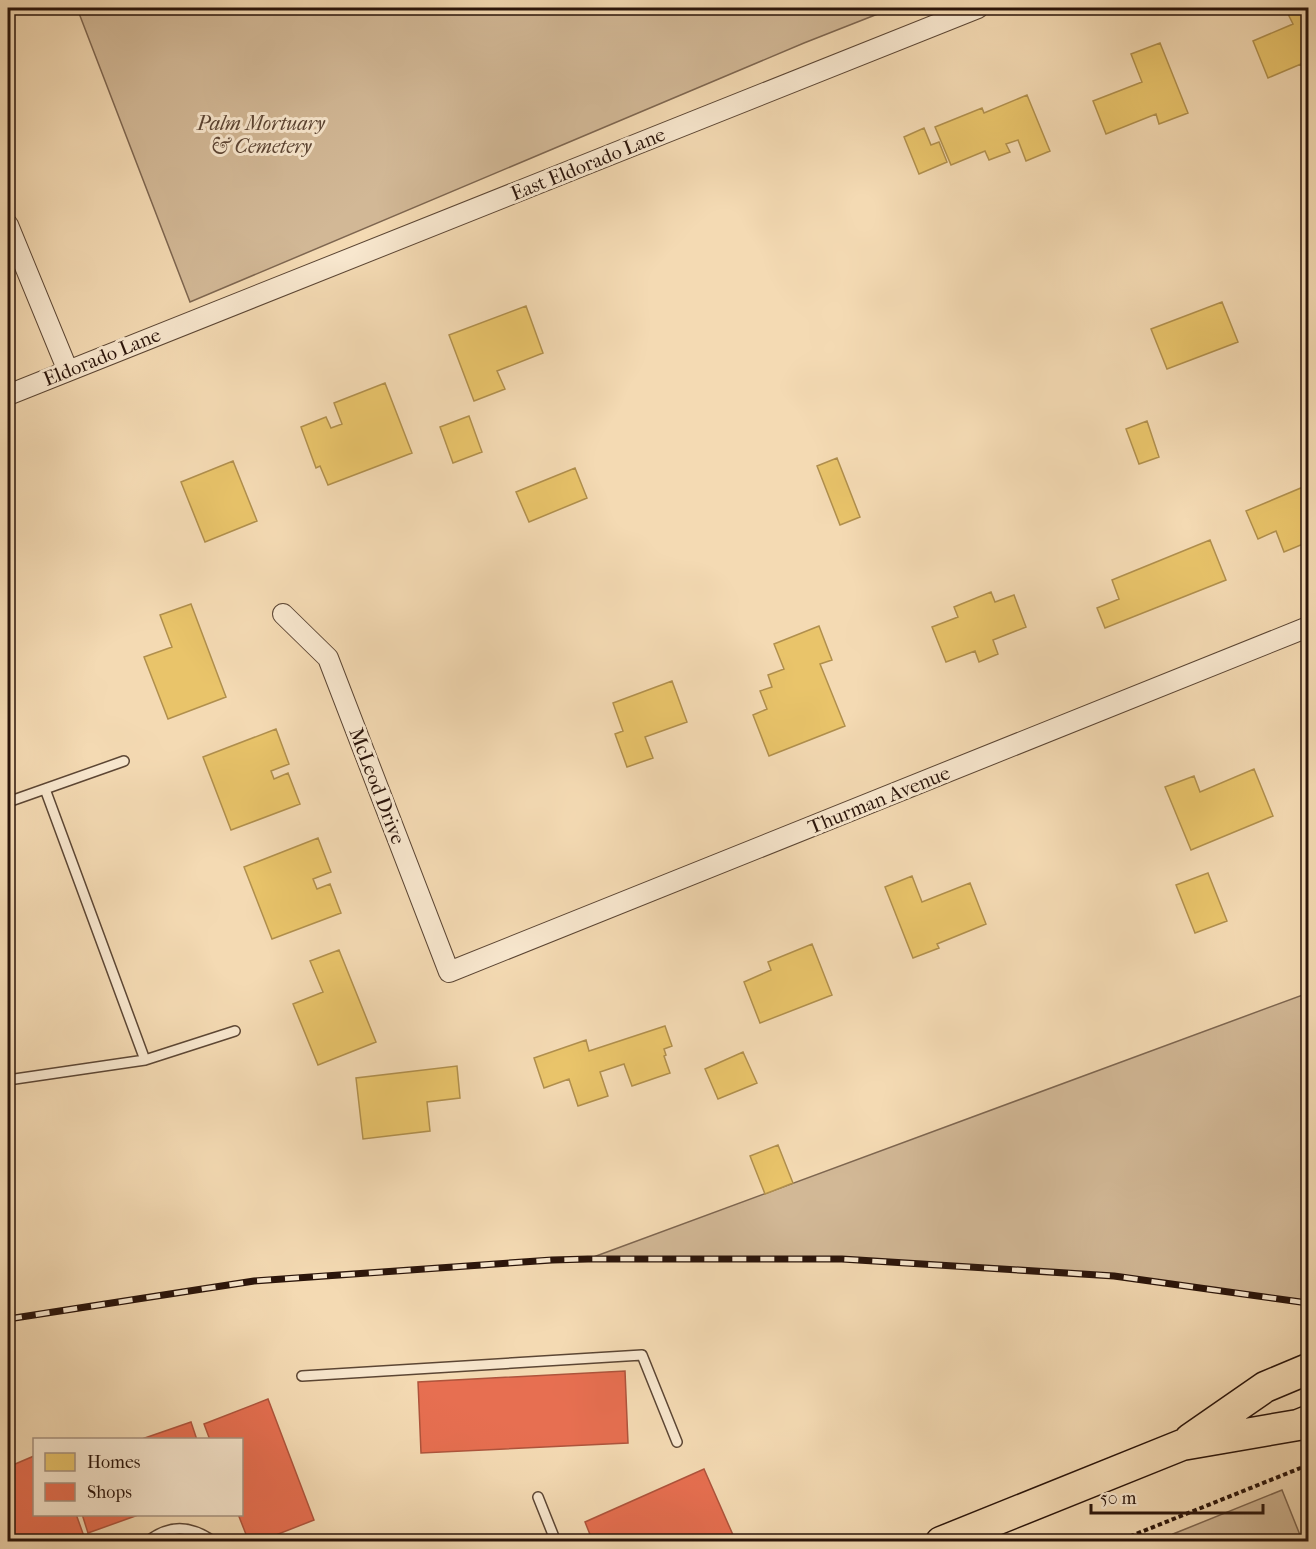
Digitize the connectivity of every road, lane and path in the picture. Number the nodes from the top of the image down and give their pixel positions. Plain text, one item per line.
1 (978, 8) edge
2 (8, 225) edge
3 (198, 320) joint
4 (68, 371) junction
5 (8, 395) edge
6 (283, 614) dead end
7 (1308, 627) edge
8 (124, 761) dead end
9 (45, 789) junction
10 (8, 802) edge
11 (449, 972) joint
12 (235, 1031) dead end
13 (145, 1060) junction
14 (8, 1080) edge
15 (1308, 1369) edge
16 (302, 1376) dead end
17 (1308, 1421) edge
18 (676, 1442) dead end
19 (1182, 1445) junction
20 (1308, 1465) edge
21 (538, 1497) dead end
22 (147, 1542) edge
23 (214, 1542) edge
24 (556, 1542) edge
25 (941, 1542) edge
26 (1116, 1542) edge

1 - 3 street, East Eldorado Lane
2 - 4 street
3 - 4 street, Eldorado Lane
4 - 5 street, Eldorado Lane
6 - 11 street, McLeod Drive
7 - 11 street, Thurman Avenue
8 - 9 lane
9 - 10 lane
9 - 13 lane
12 - 13 lane
13 - 14 lane
15 - 19 main road
16 - 18 lane
17 - 19 main road
19 - 25 main road
20 - 26 path
21 - 24 lane
22 - 23 lane

